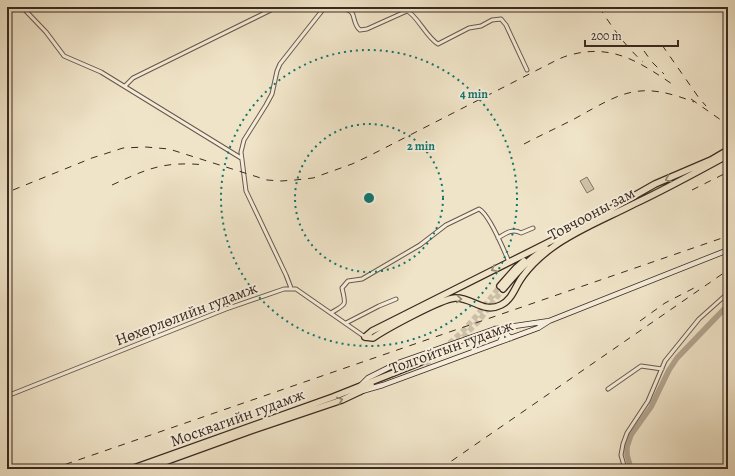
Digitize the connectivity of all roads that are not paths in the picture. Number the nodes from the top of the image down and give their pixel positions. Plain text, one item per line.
1 (22, 7) edge
2 (277, 7) edge
3 (324, 8) edge
4 (528, 70) dead end
5 (125, 86) junction
6 (728, 150) edge
7 (728, 155) edge
8 (241, 158) junction
9 (533, 228) dead end
10 (498, 238) junction
11 (542, 245) junction
12 (550, 249) junction
13 (728, 250) edge
14 (509, 262) junction
15 (291, 288) junction
16 (728, 293) edge
17 (396, 299) dead end
18 (331, 313) junction
19 (549, 321) junction
20 (346, 323) junction
21 (510, 327) junction
22 (496, 330) junction
23 (364, 337) junction
24 (511, 338) junction
25 (500, 342) junction
26 (662, 369) junction
27 (361, 385) junction
28 (608, 390) dead end
29 (360, 392) junction
30 (7, 396) edge
31 (130, 469) edge
32 (145, 469) edge
33 (626, 469) edge

1 - 5 street
2 - 5 street
3 - 4 street
3 - 8 street
5 - 8 street
6 -> 11 highway, Товчооны зам
7 - 12 highway, Товчооны зам
8 - 15 street
9 - 10 street
10 - 14 street
10 - 18 street
11 - 12 highway
11 - 14 highway, Товчооны зам
23 -> 12 highway, Товчооны зам
13 - 19 main road, Толгойтын гудамж
14 -> 23 highway, Товчооны зам
15 - 18 street
15 - 30 street, Нөхөрлөлийн гудамж
16 - 26 street
17 - 20 street
18 - 20 street
19 - 21 main road, Толгойтын гудамж
19 - 24 main road, Толгойтын гудамж
20 - 23 street
21 - 22 main road, Толгойтын гудамж
21 - 24 main road
22 - 25 main road
22 - 27 main road, Толгойтын гудамж
24 - 25 main road, Толгойтын гудамж
25 - 29 main road, Толгойтын гудамж
26 - 28 street
26 - 33 street
27 - 29 highway, Москвагийн гудамж
27 - 31 highway, Москвагийн гудамж
32 -> 29 highway, Москвагийн гудамж

